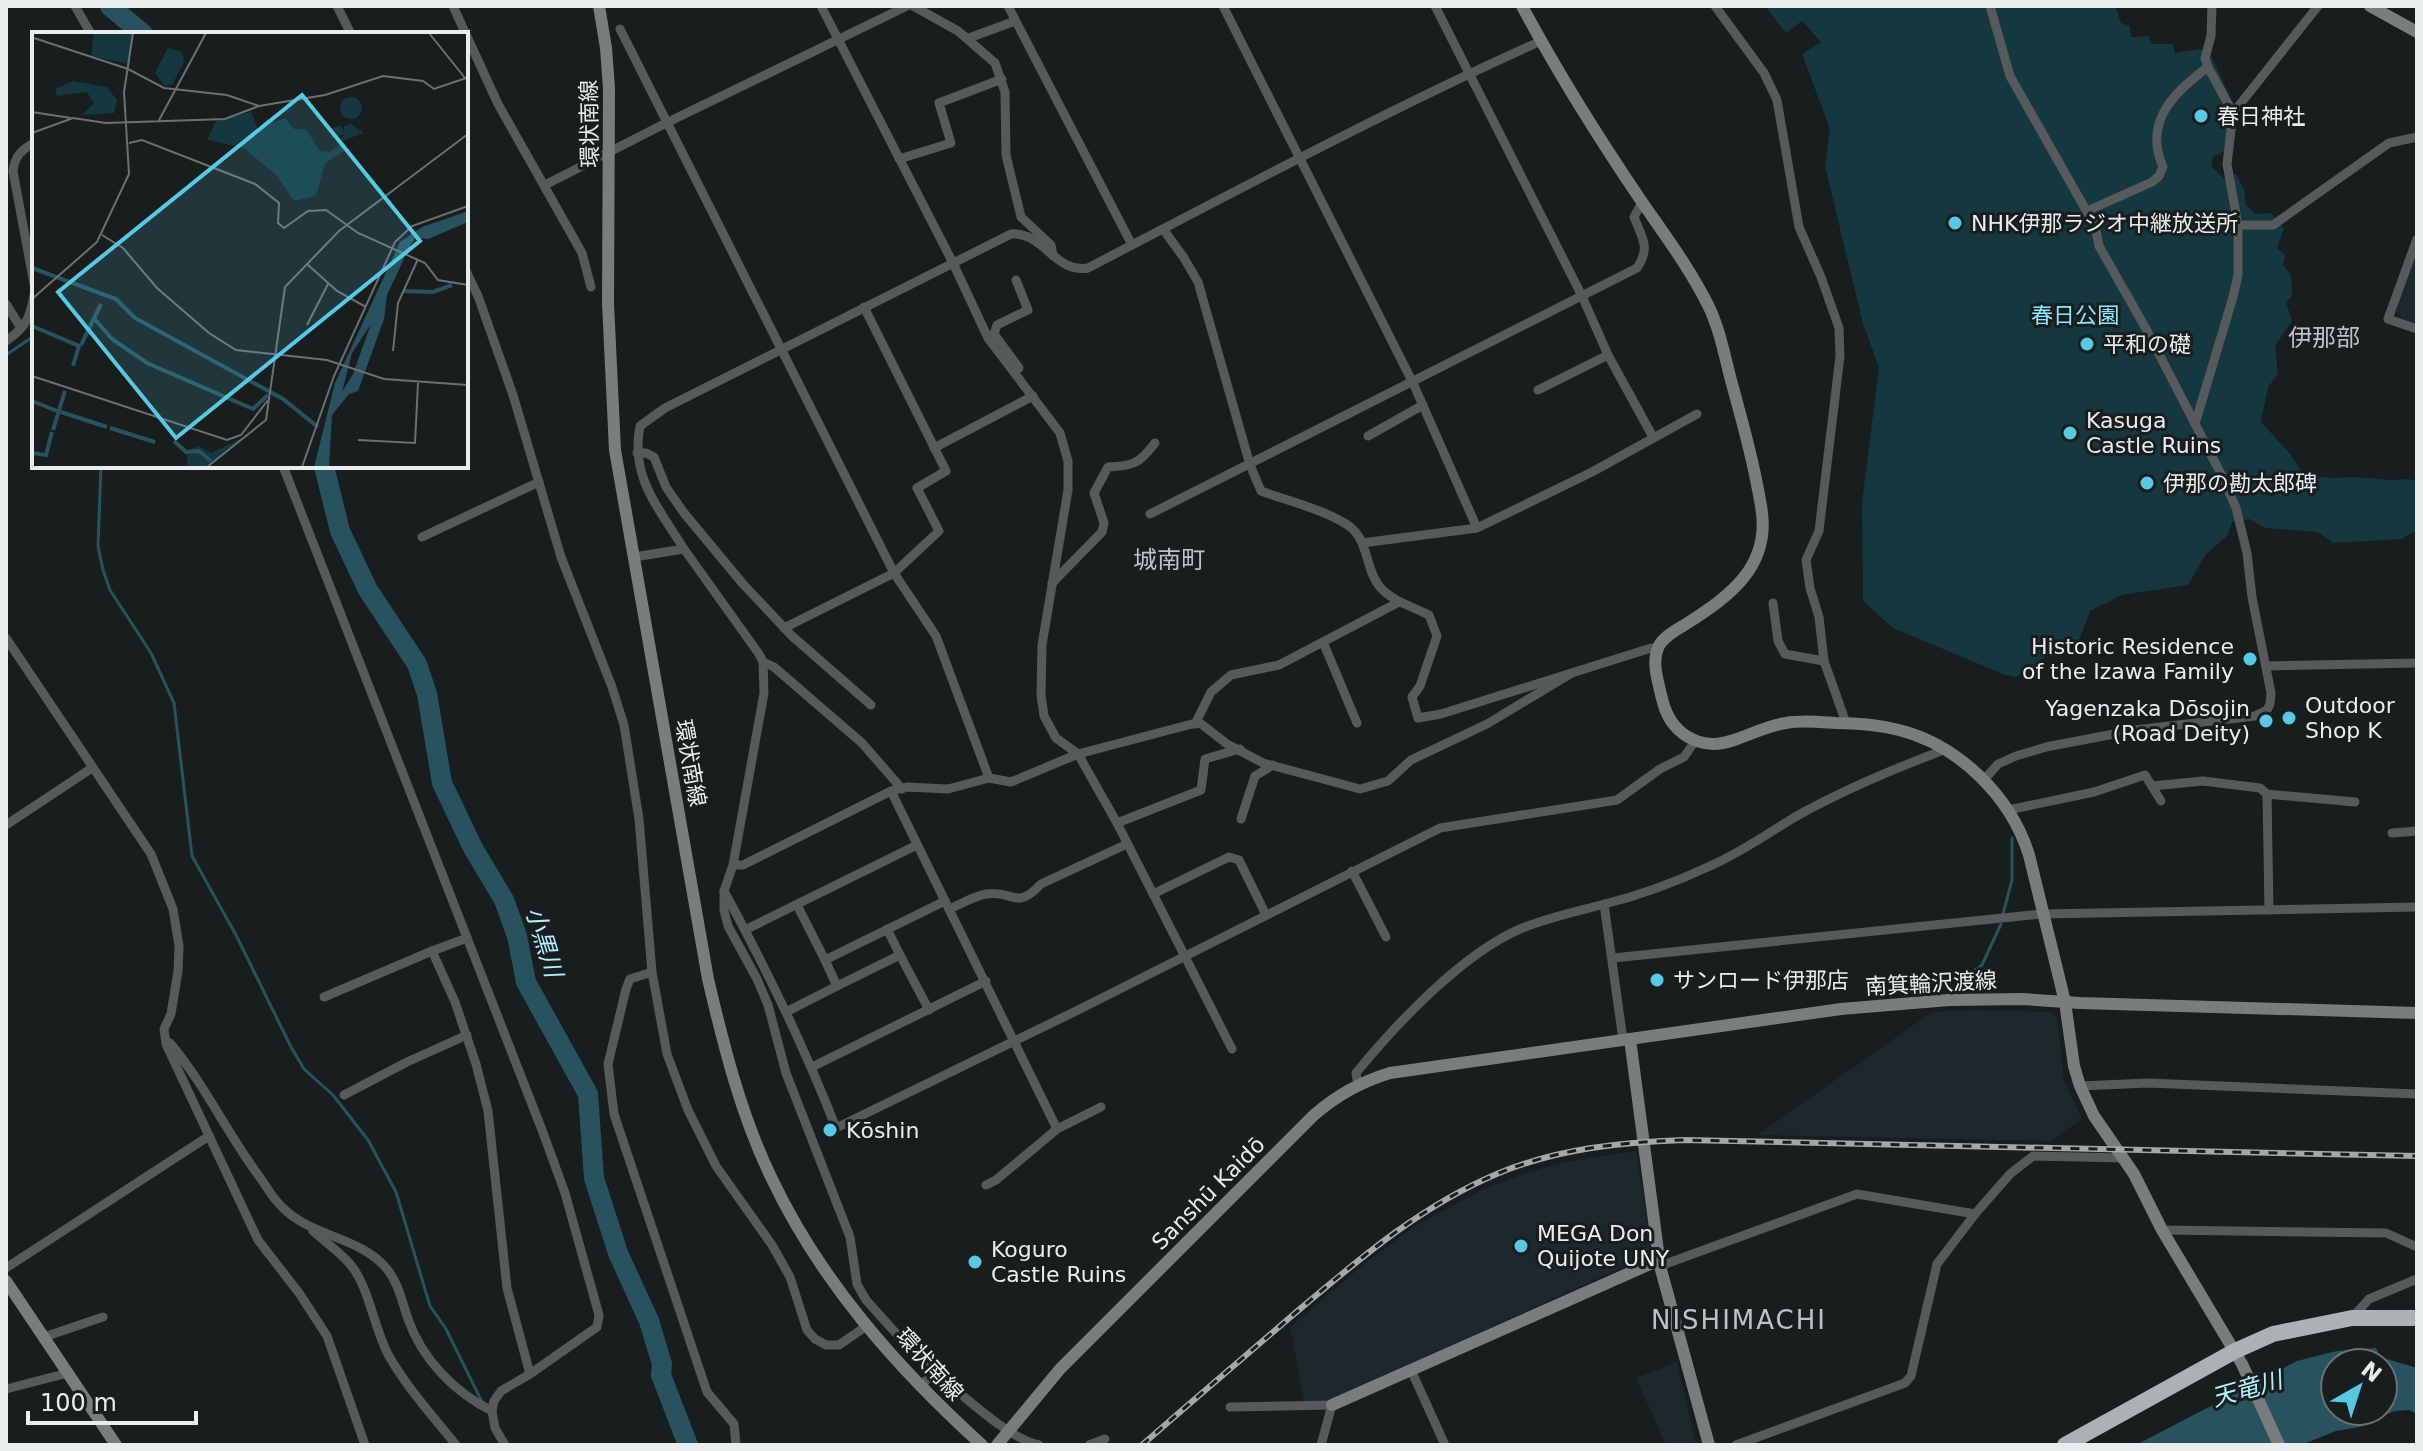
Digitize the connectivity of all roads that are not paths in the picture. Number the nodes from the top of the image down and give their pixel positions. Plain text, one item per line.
1 (75, 6) edge
2 (337, 6) edge
3 (453, 6) edge
4 (599, 6) edge
5 (821, 6) edge
6 (910, 6) edge
7 (1008, 6) edge
8 (1223, 6) edge
9 (1435, 6) edge
10 (1522, 6) edge
11 (1715, 6) edge
12 (1990, 6) edge
13 (2212, 6) edge
14 (2318, 6) edge
15 (2370, 6) edge
16 (1015, 21) junction
17 (620, 29) dead end
18 (90, 32) edge
19 (350, 32) edge
20 (465, 32) edge
21 (2417, 32) edge
22 (969, 38) junction
23 (468, 39) edge
24 (839, 40) junction
25 (1541, 41) junction
26 (2208, 67) junction
27 (1469, 73) junction
28 (1002, 79) junction
29 (2233, 113) junction
30 (666, 123) junction
31 (2417, 137) edge
32 (32, 144) edge
33 (609, 152) junction
34 (1299, 157) junction
35 (899, 159) junction
36 (545, 185) junction
37 (1642, 202) junction
38 (2087, 211) junction
39 (2238, 225) junction
40 (1163, 229) junction
41 (2417, 239) edge
42 (1132, 245) junction
43 (1053, 256) junction
44 (953, 263) junction
45 (32, 273) edge
46 (468, 275) edge
47 (1016, 280) dead end
48 (591, 287) dead end
49 (1582, 296) junction
50 (6, 304) edge
51 (32, 306) edge
52 (864, 307) junction
53 (21, 328) junction
54 (2417, 329) edge
55 (6, 341) edge
56 (781, 349) junction
57 (1608, 355) junction
58 (1022, 381) junction
59 (1413, 383) junction
60 (1538, 390) dead end
61 (1033, 396) junction
62 (1423, 405) junction
63 (1697, 414) dead end
64 (2195, 424) junction
65 (1368, 436) dead end
66 (1653, 437) junction
67 (1155, 443) dead end
68 (934, 448) junction
69 (637, 453) junction
70 (1250, 465) junction
71 (284, 468) edge
72 (539, 482) junction
73 (1150, 514) dead end
74 (1477, 528) junction
75 (422, 537) dead end
76 (1362, 543) junction
77 (684, 549) junction
78 (634, 557) junction
79 (894, 573) junction
80 (1052, 583) junction
81 (1399, 602) junction
82 (1773, 603) dead end
83 (784, 628) junction
84 (6, 638) edge
85 (1323, 642) junction
86 (1658, 648) junction
87 (1824, 661) junction
88 (763, 662) junction
89 (2417, 663) edge
90 (2267, 666) junction
91 (1572, 673) junction
92 (871, 705) dead end
93 (1357, 723) dead end
94 (1846, 723) junction
95 (1195, 724) junction
96 (1695, 741) junction
97 (1240, 749) junction
98 (1944, 750) junction
99 (1078, 754) junction
100 (1273, 765) junction
101 (92, 768) junction
102 (989, 778) junction
103 (1983, 781) junction
104 (2152, 786) junction
105 (902, 789) junction
106 (891, 791) junction
107 (2267, 794) junction
108 (2161, 801) dead end
109 (2355, 802) dead end
110 (2008, 810) junction
111 (1241, 819) dead end
112 (1117, 823) junction
113 (6, 825) edge
114 (2417, 831) edge
115 (2392, 833) dead end
116 (1127, 844) junction
117 (917, 845) junction
118 (733, 865) junction
119 (1352, 871) junction
120 (724, 891) junction
121 (1153, 894) junction
122 (1604, 904) junction
123 (797, 905) junction
124 (947, 905) junction
125 (2417, 907) edge
126 (2269, 910) junction
127 (2042, 914) junction
128 (1266, 915) junction
129 (887, 929) junction
130 (745, 930) junction
131 (1386, 937) dead end
132 (467, 938) junction
133 (432, 951) junction
134 (900, 955) junction
135 (1184, 955) junction
136 (1613, 958) junction
137 (825, 960) junction
138 (652, 972) junction
139 (986, 981) junction
140 (837, 986) junction
141 (324, 997) dead end
142 (2065, 1002) junction
143 (929, 1010) junction
144 (786, 1012) junction
145 (2417, 1013) edge
146 (467, 1035) junction
147 (166, 1039) junction
148 (1627, 1039) junction
149 (1014, 1040) junction
150 (1232, 1049) dead end
151 (812, 1067) junction
152 (1358, 1085) junction
153 (2080, 1086) junction
154 (2417, 1094) edge
155 (344, 1095) dead end
156 (1101, 1107) dead end
157 (1057, 1129) junction
158 (209, 1136) junction
159 (2124, 1158) junction
160 (986, 1185) dead end
161 (1975, 1214) junction
162 (305, 1224) junction
163 (2162, 1230) junction
164 (2417, 1247) edge
165 (1660, 1263) junction
166 (6, 1268) edge
167 (2417, 1279) edge
168 (6, 1281) edge
169 (103, 1317) dead end
170 (2410, 1317) edge
171 (2352, 1318) junction
172 (868, 1325) junction
173 (44, 1337) junction
174 (2239, 1358) junction
175 (1411, 1370) junction
176 (934, 1372) junction
177 (68, 1373) junction
178 (530, 1374) junction
179 (920, 1387) junction
180 (6, 1389) edge
181 (1332, 1405) junction
182 (1230, 1407) dead end
183 (492, 1411) junction
184 (1009, 1431) junction
185 (1105, 1439) dead end
186 (116, 1445) edge
187 (365, 1445) edge
188 (456, 1445) edge
189 (505, 1445) edge
190 (736, 1445) edge
191 (982, 1445) edge
192 (997, 1445) edge
193 (1039, 1445) edge
194 (1089, 1445) edge
195 (1321, 1445) edge
196 (1445, 1445) edge
197 (1709, 1445) edge
198 (1736, 1445) edge
199 (2065, 1445) edge
200 (2279, 1445) edge

1 - 18 street
2 - 19 street
3 - 20 street
4 - 33 street, 環状南線
5 - 24 street
6 - 22 street
6 - 24 street
7 - 16 street
8 - 34 street
9 - 27 street
10 - 25 street
11 - 87 street
12 - 38 street
13 - 26 street
14 - 29 street
15 - 21 street
16 - 22 street
16 - 42 street
17 - 30 street
22 - 28 street
23 - 36 street
24 - 30 street
24 - 35 street
25 - 27 street
25 - 37 street
26 - 29 street
26 - 38 street
27 - 34 street
27 - 49 street
28 - 35 street
28 - 43 street
29 - 39 street
30 - 33 street
30 - 56 street
31 - 39 street
32 - 45 street
33 - 36 street
33 - 78 street, 環状南線
34 - 40 street
34 - 59 street
35 - 44 street
36 - 48 street
37 - 49 street
37 - 86 street
38 - 64 street
39 - 64 street
40 - 42 street
40 - 70 street
41 - 54 street
42 - 43 street
43 - 44 street
44 - 52 street
44 - 58 street
46 - 72 street
47 - 58 street
49 - 57 street
49 - 59 street
50 - 53 street
51 - 53 street
52 - 56 street
52 - 68 street
53 - 55 street
56 - 69 street
56 - 79 street
57 - 60 street
57 - 66 street
58 - 61 street
59 - 62 street
59 - 70 street
61 - 68 street
61 - 80 street
62 - 65 street
62 - 74 street
63 - 66 street
64 - 90 street
66 - 74 street
67 - 80 street
68 - 79 street
69 - 77 street
69 - 83 street
70 - 73 street
70 - 76 street
71 - 132 street
72 - 75 street
72 - 138 street
74 - 76 street
76 - 81 street
77 - 78 street
77 - 88 street
78 - 172 street, 環状南線
79 - 83 street
79 - 102 street
80 - 99 street
81 - 85 street
81 - 91 street
82 - 87 street
83 - 92 street
84 - 101 street
85 - 93 street
85 - 95 street
86 - 91 street
86 - 96 street
87 - 94 street
88 - 105 street
88 - 118 street
89 - 90 street
90 - 103 street
91 - 100 street
94 - 96 street
94 - 98 street
95 - 97 street
95 - 99 street
96 - 119 street
97 - 100 street
97 - 112 street
98 - 103 street
98 - 122 street
99 - 102 street
99 - 112 street
100 - 111 street
101 - 113 street
101 - 147 street
102 - 105 street
103 - 110 street
104 - 107 street
104 - 108 street
104 - 110 street
105 - 106 street
106 - 117 street
106 - 118 street
107 - 109 street
107 - 126 street
110 - 127 street
112 - 116 street
114 - 115 street
116 - 121 street
116 - 124 street
117 - 123 street
117 - 124 street
118 - 120 street
119 - 128 street
119 - 131 street
120 - 130 street
120 - 176 street
121 - 128 street
121 - 135 street
122 - 136 street
122 - 152 street
123 - 130 street
123 - 137 street
124 - 129 street
124 - 139 street
125 - 126 street
126 - 127 street
127 - 136 street
127 - 142 street
128 - 135 street
129 - 134 street
129 - 137 street
130 - 144 street
132 - 133 street
132 - 178 street
133 - 141 street
133 - 146 street
134 - 140 street
134 - 143 street
135 - 149 street
135 - 150 street
136 - 148 street
137 - 140 street
138 - 172 street
138 - 190 street
139 - 143 street
139 - 149 street
140 - 144 street
142 - 145 street, 南箕輪沢渡線
142 - 148 street, 南箕輪沢渡線
142 - 153 street
143 - 151 street
144 - 151 street
146 - 155 street
146 - 178 street
147 - 158 street
147 - 162 street
148 - 152 street, 南箕輪沢渡線
148 - 165 street
149 - 151 street
149 - 157 street
152 - 184 street, Sanshū Kaidō
153 - 154 street
153 - 159 street
156 - 157 street
157 - 160 street
158 - 166 street
158 - 187 street
159 - 161 street
159 - 163 street
161 - 165 street
161 - 198 street
162 - 183 street
162 - 188 street
163 - 164 street
163 - 174 street
165 - 175 street
165 - 197 street
167 - 171 street
168 - 173 street
169 - 173 street
170 - 171 highway
171 - 174 highway
172 - 179 street, 環状南線
173 - 177 street
174 - 199 highway
174 - 200 street
175 - 181 street
175 - 196 street
176 - 179 street
176 - 184 street
177 - 180 street
177 - 186 street
178 - 183 street
179 - 191 street, 環状南線
181 - 182 street
181 - 195 street
183 - 189 street
184 - 192 street, Sanshū Kaidō
184 - 193 street
185 - 194 street

